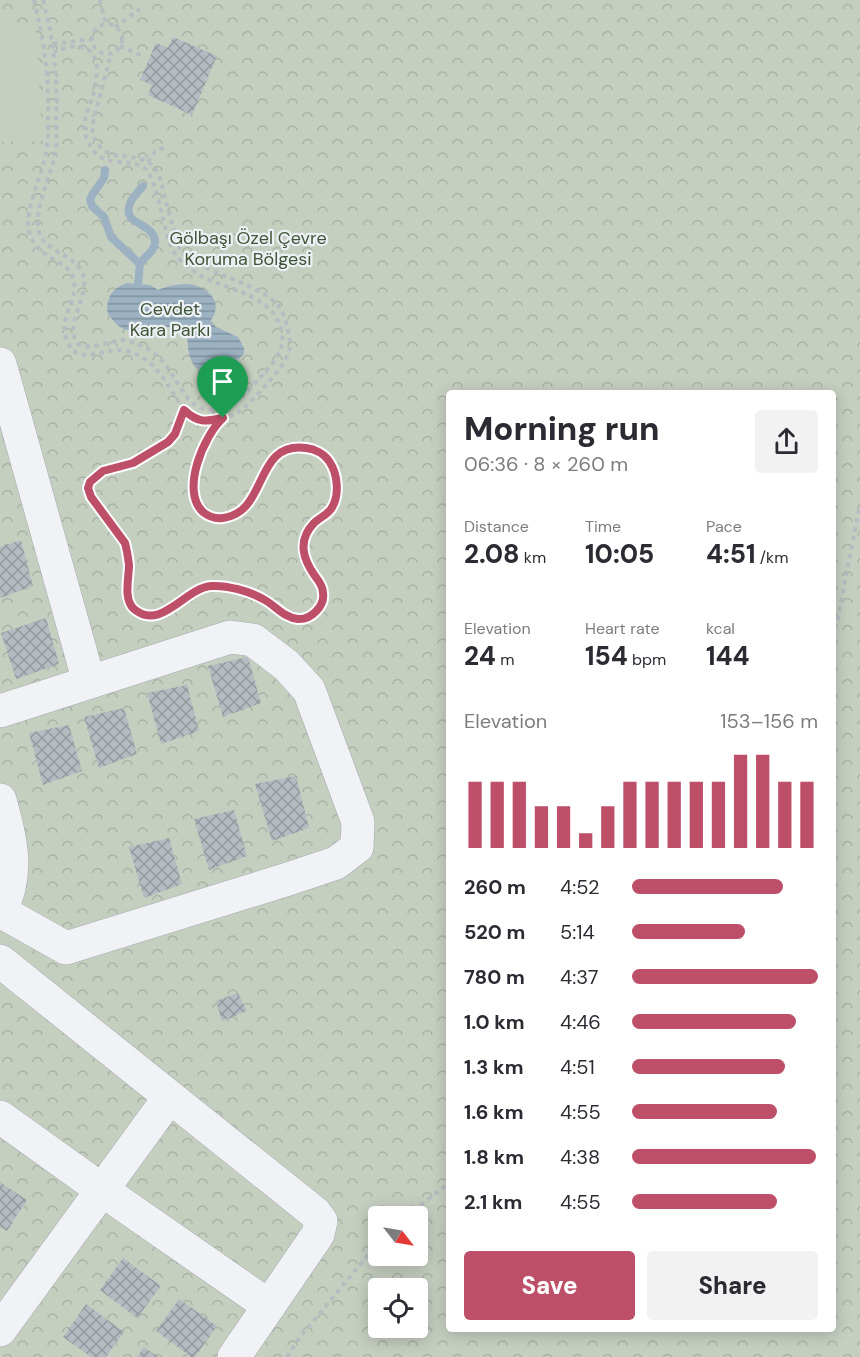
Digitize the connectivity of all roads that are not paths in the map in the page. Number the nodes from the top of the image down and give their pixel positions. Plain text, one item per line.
1 (0, 364) edge
2 (89, 682) junction
3 (0, 711) edge
4 (0, 800) edge
5 (7, 857) edge
6 (0, 912) edge
7 (0, 961) edge
8 (169, 1098) junction
9 (0, 1118) edge
10 (102, 1190) junction
11 (269, 1306) junction
12 (0, 1330) edge
13 (234, 1357) edge

1 - 2 street
2 - 3 street
2 - 6 street
4 - 5 street
5 - 6 street
7 - 8 street
8 - 10 street
8 - 11 street
9 - 10 street
10 - 11 street
10 - 12 street
11 - 13 street

